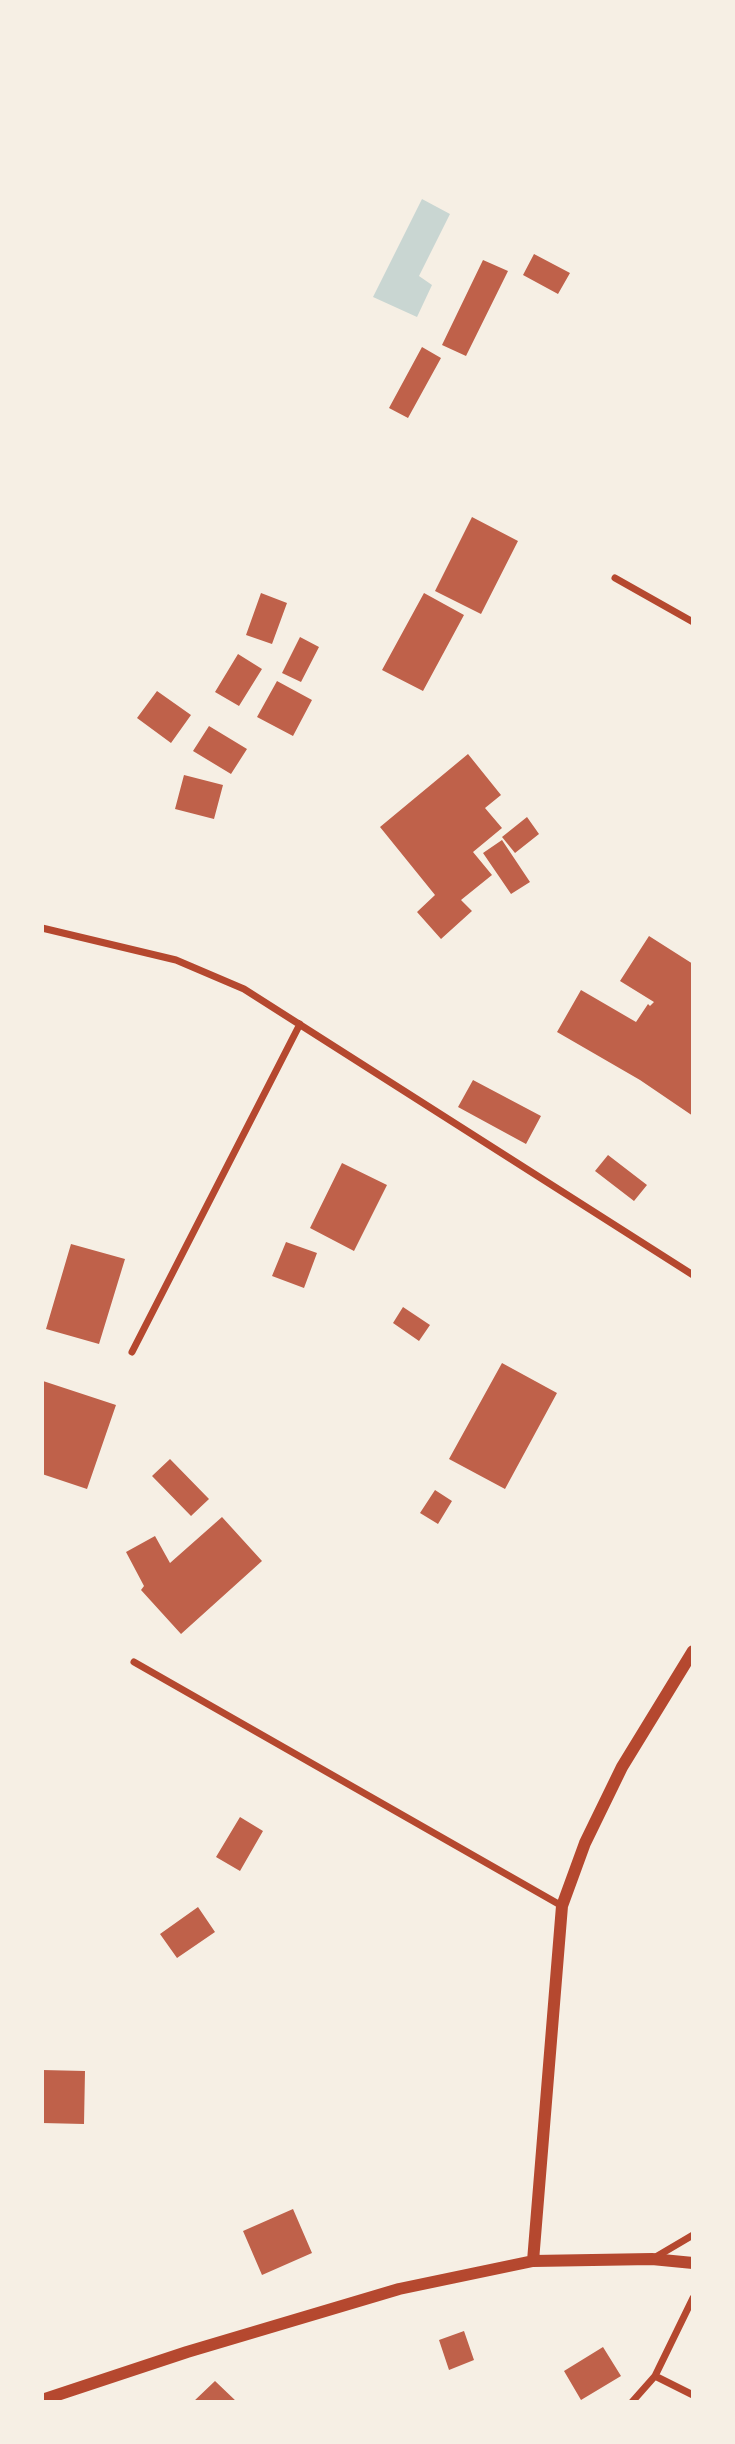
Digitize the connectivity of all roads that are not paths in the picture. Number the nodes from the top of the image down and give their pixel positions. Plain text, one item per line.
1 (615, 578) dead end
2 (693, 622) edge
3 (42, 928) edge
4 (300, 1024) junction
5 (693, 1275) edge
6 (132, 1352) dead end
7 (693, 1651) edge
8 (134, 1662) dead end
9 (562, 1906) junction
10 (693, 2235) edge
11 (652, 2259) junction
12 (533, 2261) junction
13 (693, 2263) edge
14 (693, 2298) edge
15 (655, 2376) junction
16 (693, 2395) edge
17 (42, 2400) edge
18 (632, 2402) edge

1 - 2 street
3 - 4 street
4 - 5 street
4 - 6 street
7 - 9 street
8 - 9 street
9 - 12 street
10 - 11 street
11 - 12 street
11 - 13 street
12 - 17 street
14 - 15 street
15 - 16 street
15 - 18 street

